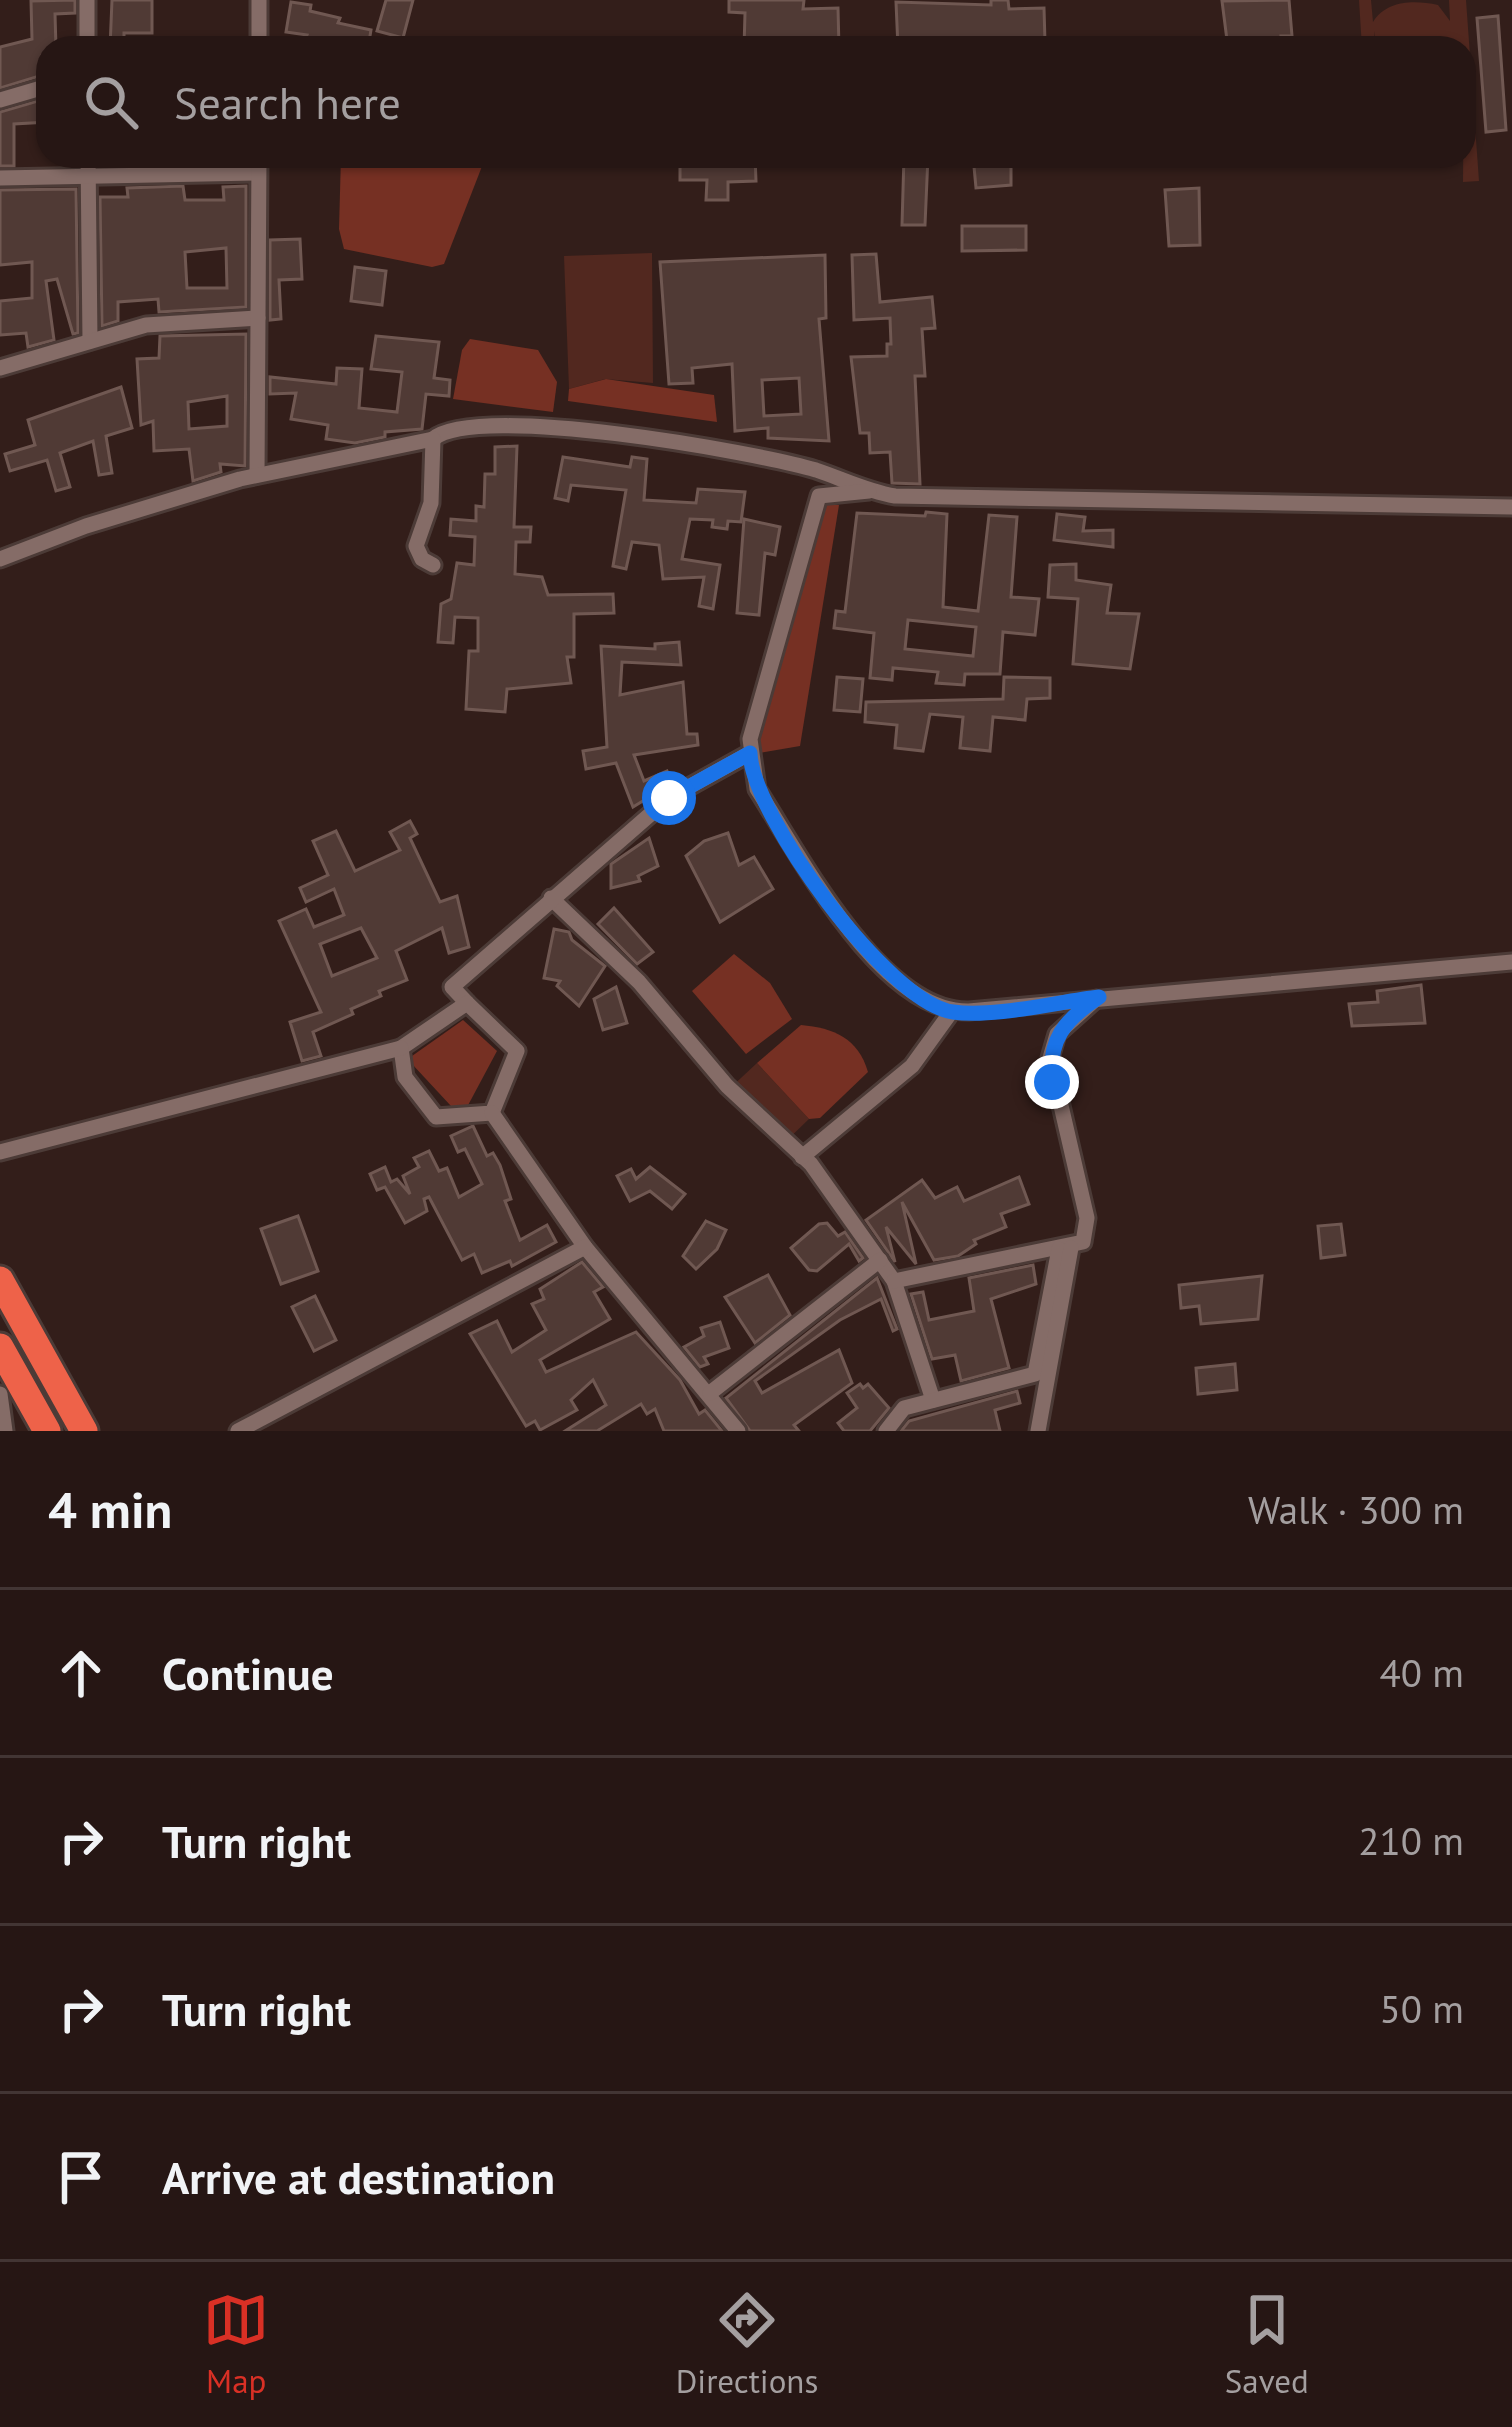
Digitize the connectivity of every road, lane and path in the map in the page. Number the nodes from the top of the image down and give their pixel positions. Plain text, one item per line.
1 (87, 0) edge
2 (259, 0) edge
3 (87, 36) edge
4 (259, 36) edge
5 (36, 90) edge
6 (0, 100) edge
7 (88, 168) edge
8 (212, 168) edge
9 (259, 168) edge
10 (88, 176) junction
11 (0, 178) edge
12 (258, 318) junction
13 (90, 341) junction
14 (0, 368) edge
15 (433, 439) junction
16 (257, 475) junction
17 (869, 491) junction
18 (1512, 507) edge
19 (0, 559) edge
20 (433, 565) dead end
21 (750, 753) junction
22 (551, 898) junction
23 (1512, 962) edge
24 (1099, 997) junction
25 (467, 1003) junction
26 (951, 1012) junction
27 (400, 1048) junction
28 (492, 1113) junction
29 (0, 1152) edge
30 (802, 1156) junction
31 (585, 1247) junction
32 (1065, 1248) junction
33 (880, 1260) junction
34 (0, 1280) edge
35 (894, 1282) junction
36 (0, 1347) edge
37 (710, 1393) junction
38 (0, 1394) edge
39 (933, 1400) junction
40 (5, 1431) edge
41 (47, 1431) edge
42 (84, 1431) edge
43 (238, 1431) edge
44 (738, 1431) edge
45 (886, 1431) edge
46 (1038, 1431) edge

1 - 3 street
2 - 4 street
5 - 6 street
7 - 10 street
8 - 10 street
9 - 12 street
10 - 11 street
10 - 13 street
12 - 13 street
12 - 16 street
13 - 14 street
15 - 16 street
15 - 17 street
15 - 20 street
16 - 19 street
17 - 18 street
17 - 21 street
21 - 22 street
21 - 26 street
22 - 25 street
22 - 30 street
23 - 24 street
24 - 26 street
24 - 32 street
25 - 27 street
25 - 28 street
26 - 30 street
27 - 28 street
27 - 29 street
28 - 31 street
30 - 33 street
31 - 37 street
31 - 43 street
32 - 35 street
32 - 39 street
32 - 46 street
33 - 35 street
33 - 37 street
34 - 42 highway
35 - 39 street
36 - 41 highway
37 - 44 street
38 - 40 street
39 - 45 street

